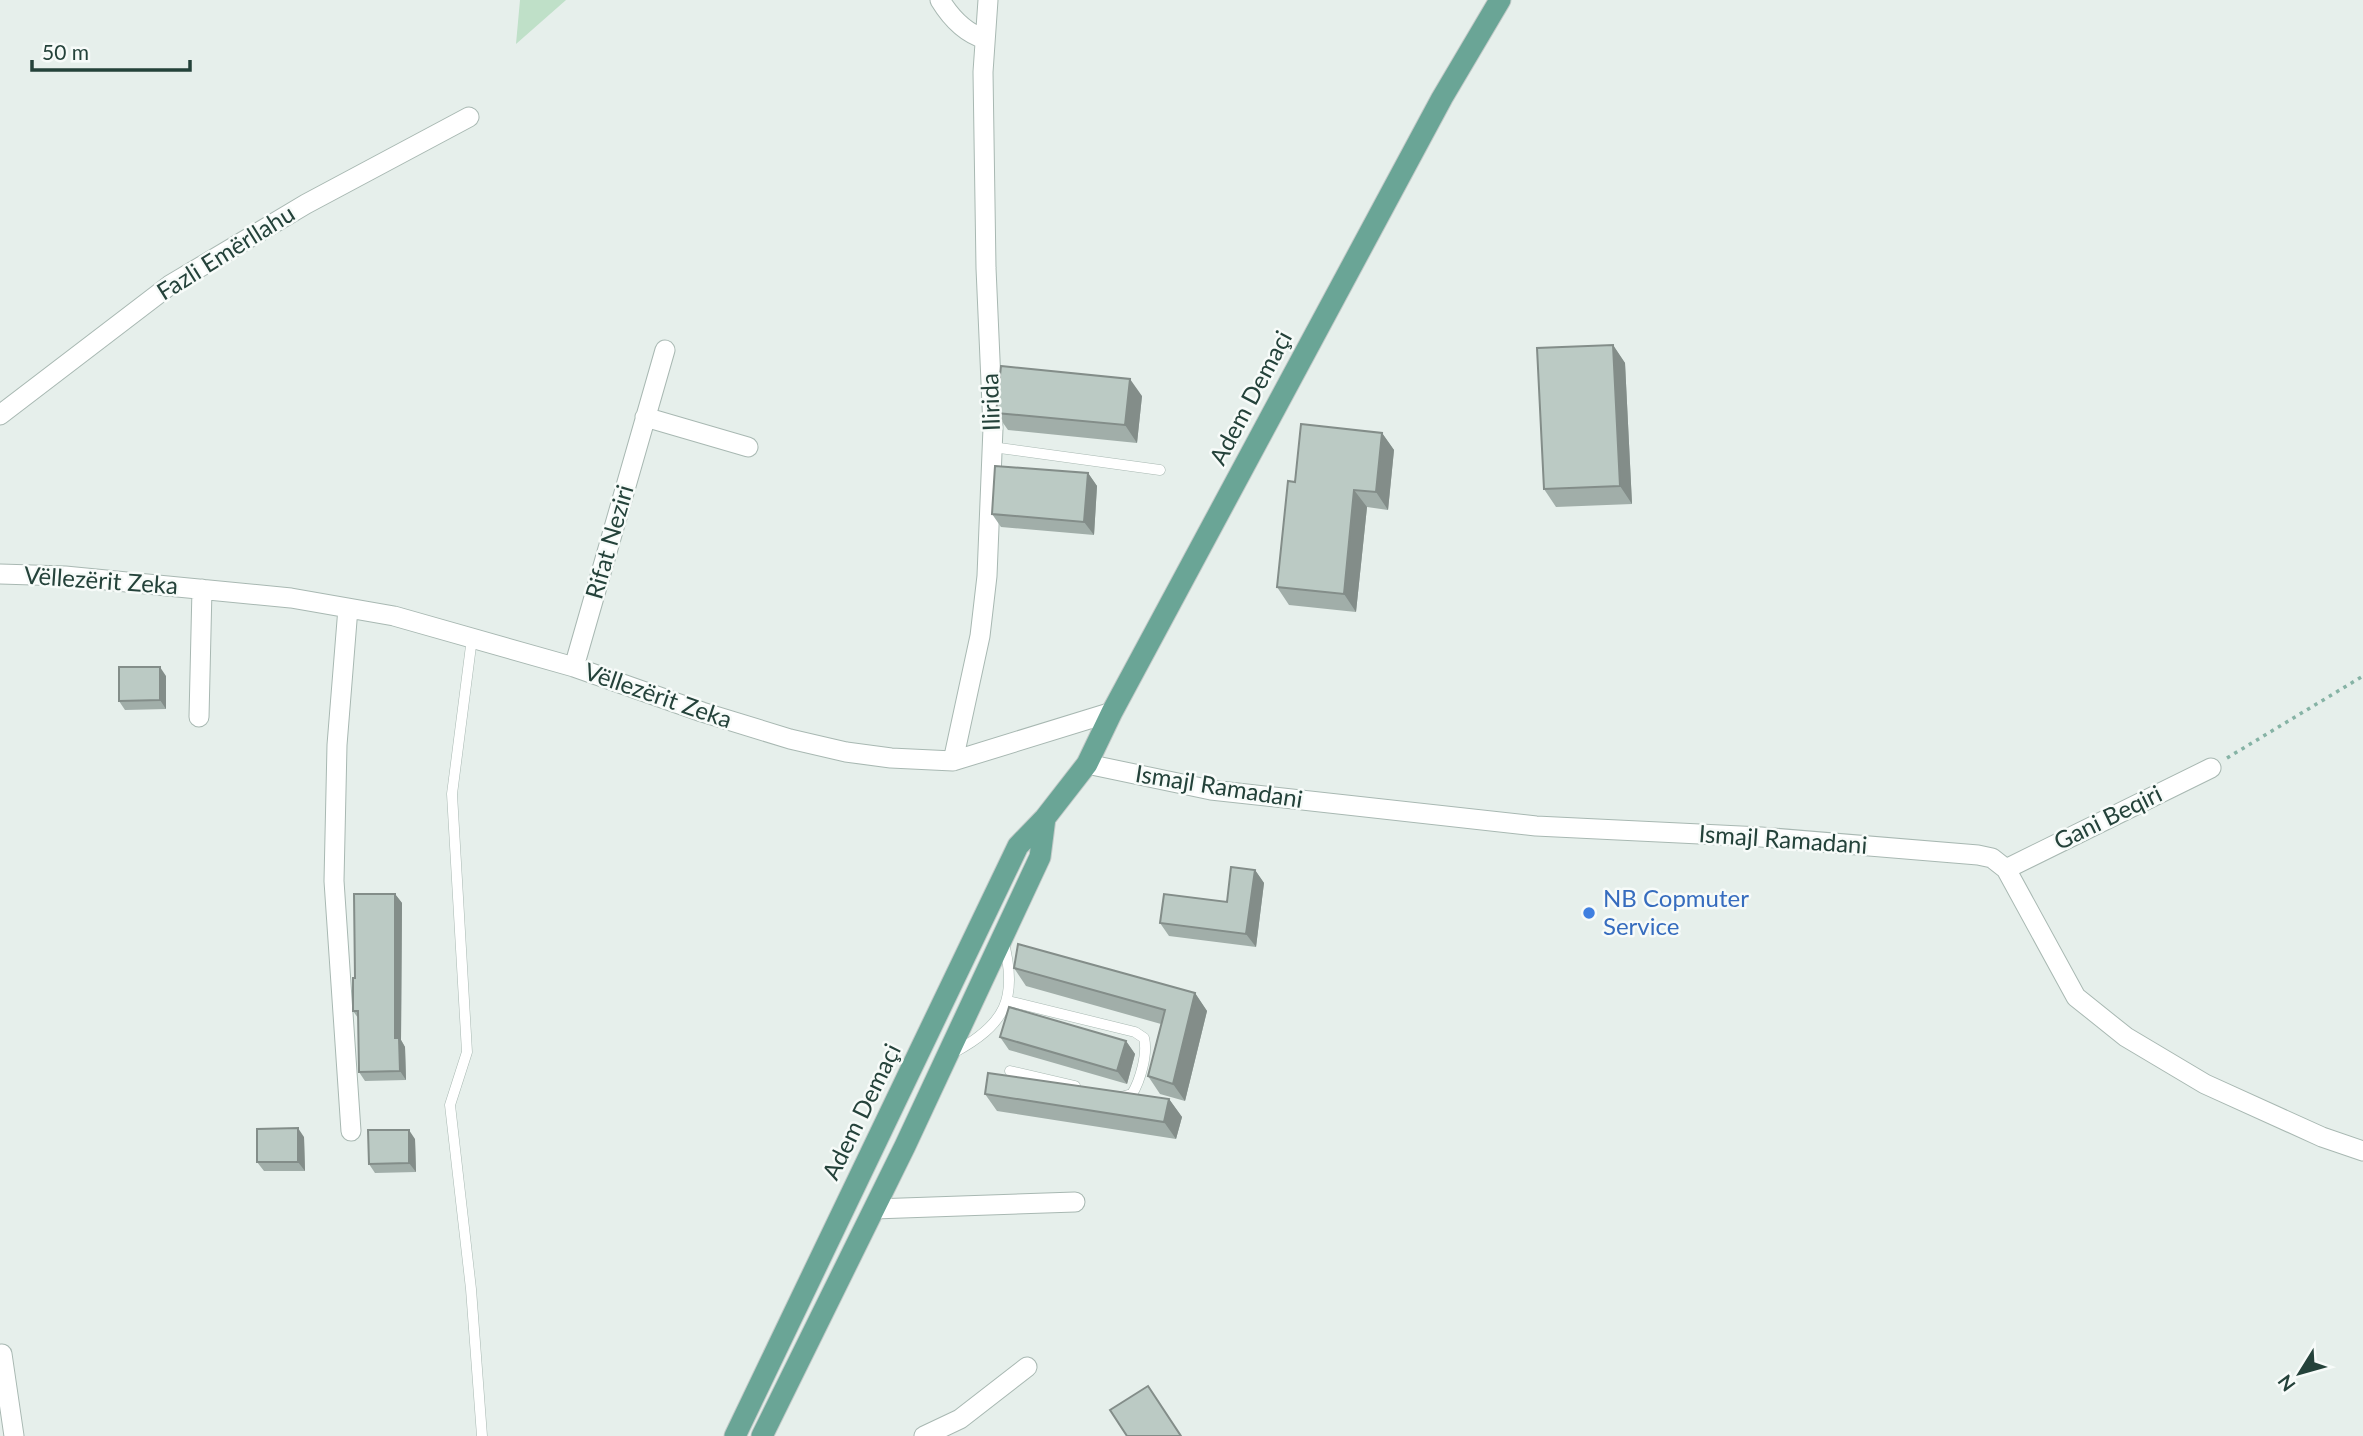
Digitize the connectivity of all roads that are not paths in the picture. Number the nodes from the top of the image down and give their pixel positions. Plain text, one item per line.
1 (940, 0) edge
2 (988, 0) edge
3 (1500, 0) edge
4 (985, 39) junction
5 (469, 117) dead end
6 (665, 350) dead end
7 (0, 415) edge
8 (645, 417) junction
9 (748, 447) dead end
10 (992, 447) junction
11 (1160, 470) dead end
12 (0, 574) edge
13 (202, 589) junction
14 (348, 608) junction
15 (472, 638) junction
16 (574, 667) junction
17 (1112, 712) junction
18 (199, 717) dead end
19 (953, 761) junction
20 (1087, 764) junction
21 (2211, 768) road end
22 (1045, 818) junction
23 (2006, 869) junction
24 (1002, 937) junction
25 (1008, 1001) junction
26 (946, 1057) junction
27 (1010, 1071) dead end
28 (1086, 1089) edge
29 (1111, 1095) edge
30 (351, 1131) dead end
31 (2363, 1151) edge
32 (1075, 1202) dead end
33 (874, 1209) junction
34 (2, 1354) dead end
35 (1027, 1367) dead end
36 (14, 1436) edge
37 (482, 1436) edge
38 (735, 1436) edge
39 (762, 1436) edge
40 (924, 1436) edge

1 - 4 street
2 - 4 street, Ilirida
3 - 17 main road, Adem Demaçi
4 - 10 street, Ilirida
5 - 7 street, Fazli Emërllahu
6 - 8 street, Rifat Neziri
8 - 9 street
8 - 16 street, Rifat Neziri
10 - 11 lane
10 - 19 street, Ilirida
12 - 13 street, Vëllezërit Zeka
13 - 14 street, Vëllezërit Zeka
13 - 18 street, Vëllezërit Zeka
14 - 15 street, Vëllezërit Zeka
14 - 30 street
15 - 16 street, Vëllezërit Zeka
15 - 37 lane
16 - 19 street, Vëllezërit Zeka
17 - 19 street, Vëllezërit Zeka
17 - 20 main road, Adem Demaçi
20 - 22 main road, Adem Demaçi
20 - 23 street, Ismajl Ramadani
21 - 23 street, Gani Beqiri
22 - 24 main road
22 - 38 main road, Adem Demaçi
23 - 31 street
24 - 25 lane
24 - 26 main road
25 - 26 lane
25 - 29 lane
26 - 33 main road
27 - 28 lane
32 - 33 street
33 - 39 main road
34 - 36 street
35 - 40 street

